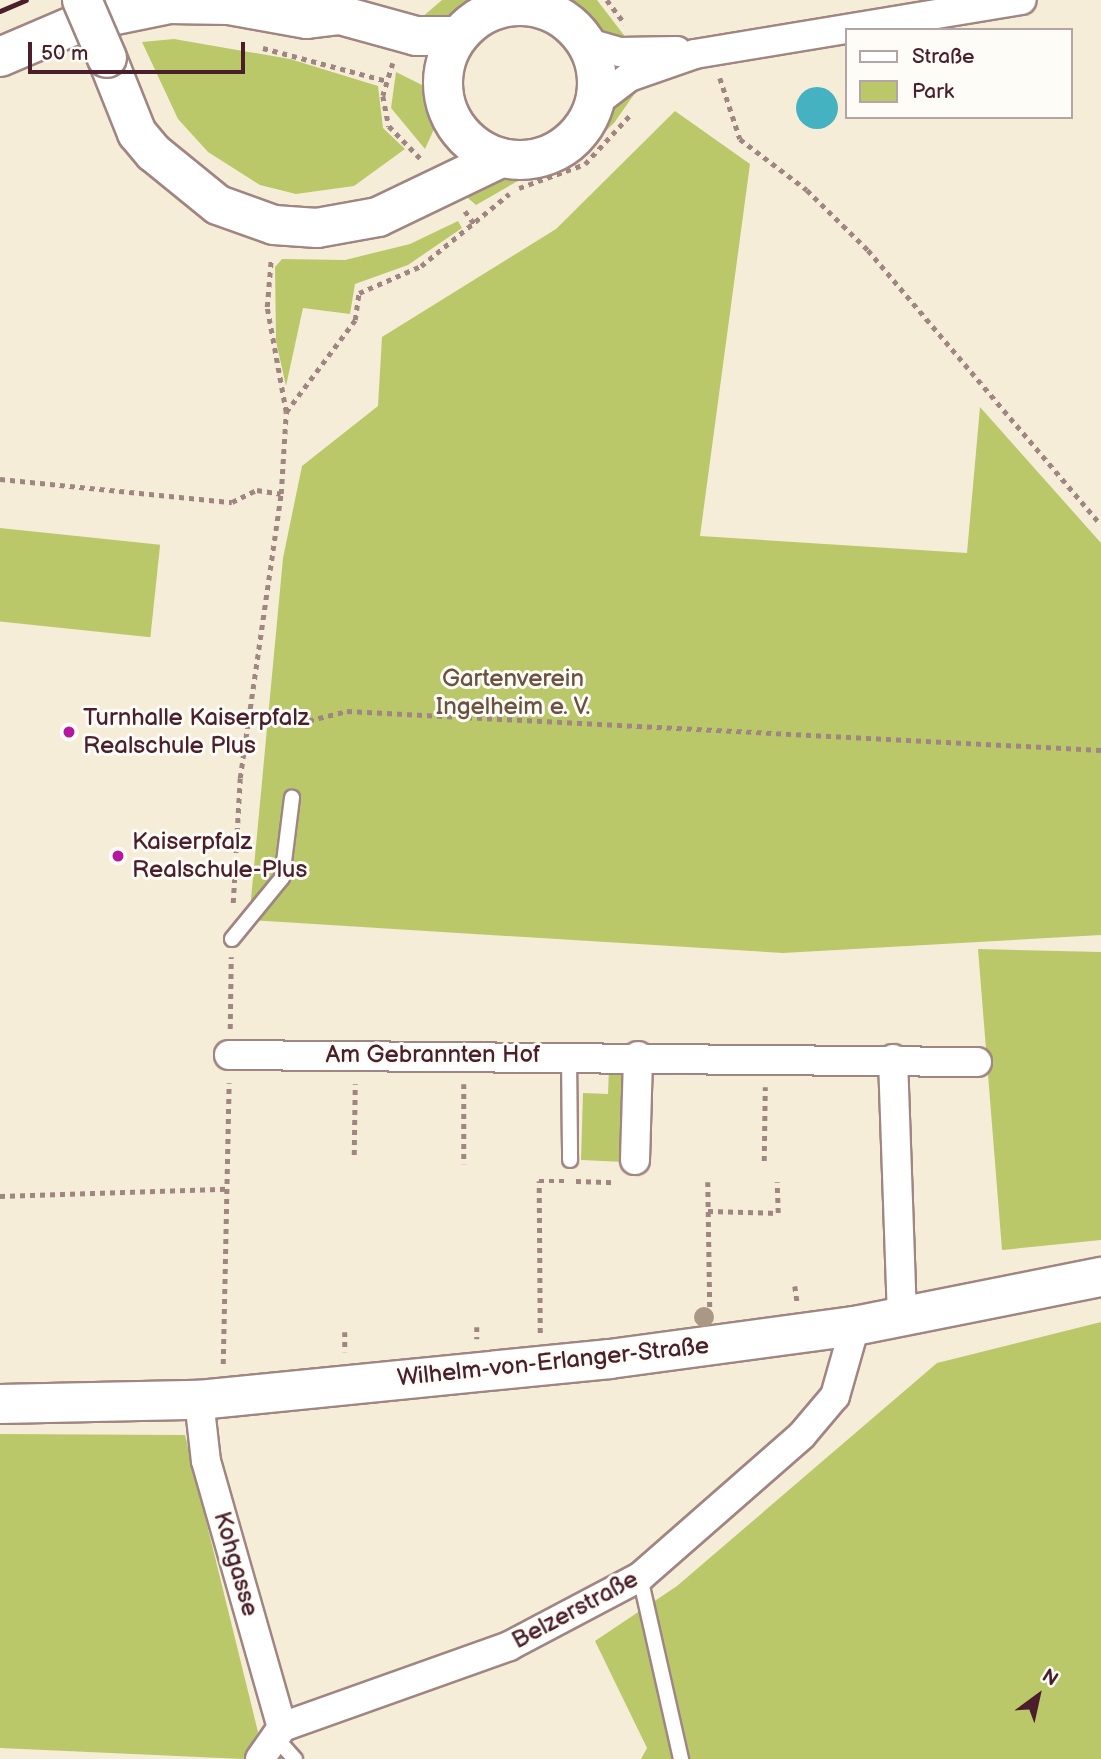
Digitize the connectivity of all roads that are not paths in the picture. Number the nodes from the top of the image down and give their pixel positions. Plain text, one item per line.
1 (82, 0) edge
2 (1021, 0) edge
3 (511, 3) edge
4 (307, 19) junction
5 (572, 22) edge
6 (850, 28) edge
7 (846, 29) edge
8 (458, 36) junction
9 (715, 50) junction
10 (0, 57) edge
11 (594, 104) junction
12 (447, 105) junction
13 (501, 158) junction
14 (378, 217) junction
15 (292, 797) dead end
16 (232, 939) dead end
17 (229, 1055) dead end
18 (569, 1056) junction
19 (638, 1056) junction
20 (893, 1059) junction
21 (977, 1062) dead end
22 (570, 1160) dead end
23 (635, 1160) dead end
24 (1101, 1277) edge
25 (902, 1317) junction
26 (855, 1326) junction
27 (199, 1400) junction
28 (0, 1404) edge
29 (640, 1577) junction
30 (272, 1741) edge
31 (295, 1759) edge
32 (681, 1759) edge

1 - 14 main road, bridge
2 - 6 street
3 - 5 main road
3 - 8 main road
4 - 8 main road
4 - 10 main road
4 - 12 main road
5 - 9 street
5 - 11 main road
7 - 9 street
8 - 12 main road
9 - 11 street
11 - 13 main road
12 - 13 main road
12 - 14 main road
13 - 14 main road
15 - 16 lane
17 - 18 street, Am Gebrannten Hof
18 - 19 street, Am Gebrannten Hof
18 - 22 lane
19 - 20 street, Am Gebrannten Hof
19 - 23 street
20 - 21 street, Am Gebrannten Hof
20 - 25 street
24 - 25 main road, Wilhelm-von-Erlanger-Straße
25 - 26 main road, Wilhelm-von-Erlanger-Straße
26 - 27 main road, Wilhelm-von-Erlanger-Straße
26 - 29 street, Belzerstraße
27 - 28 main road, Wilhelm-von-Erlanger-Straße
27 - 30 street, Kohgasse
29 - 30 street, Belzerstraße
29 - 32 lane
30 - 31 lane

